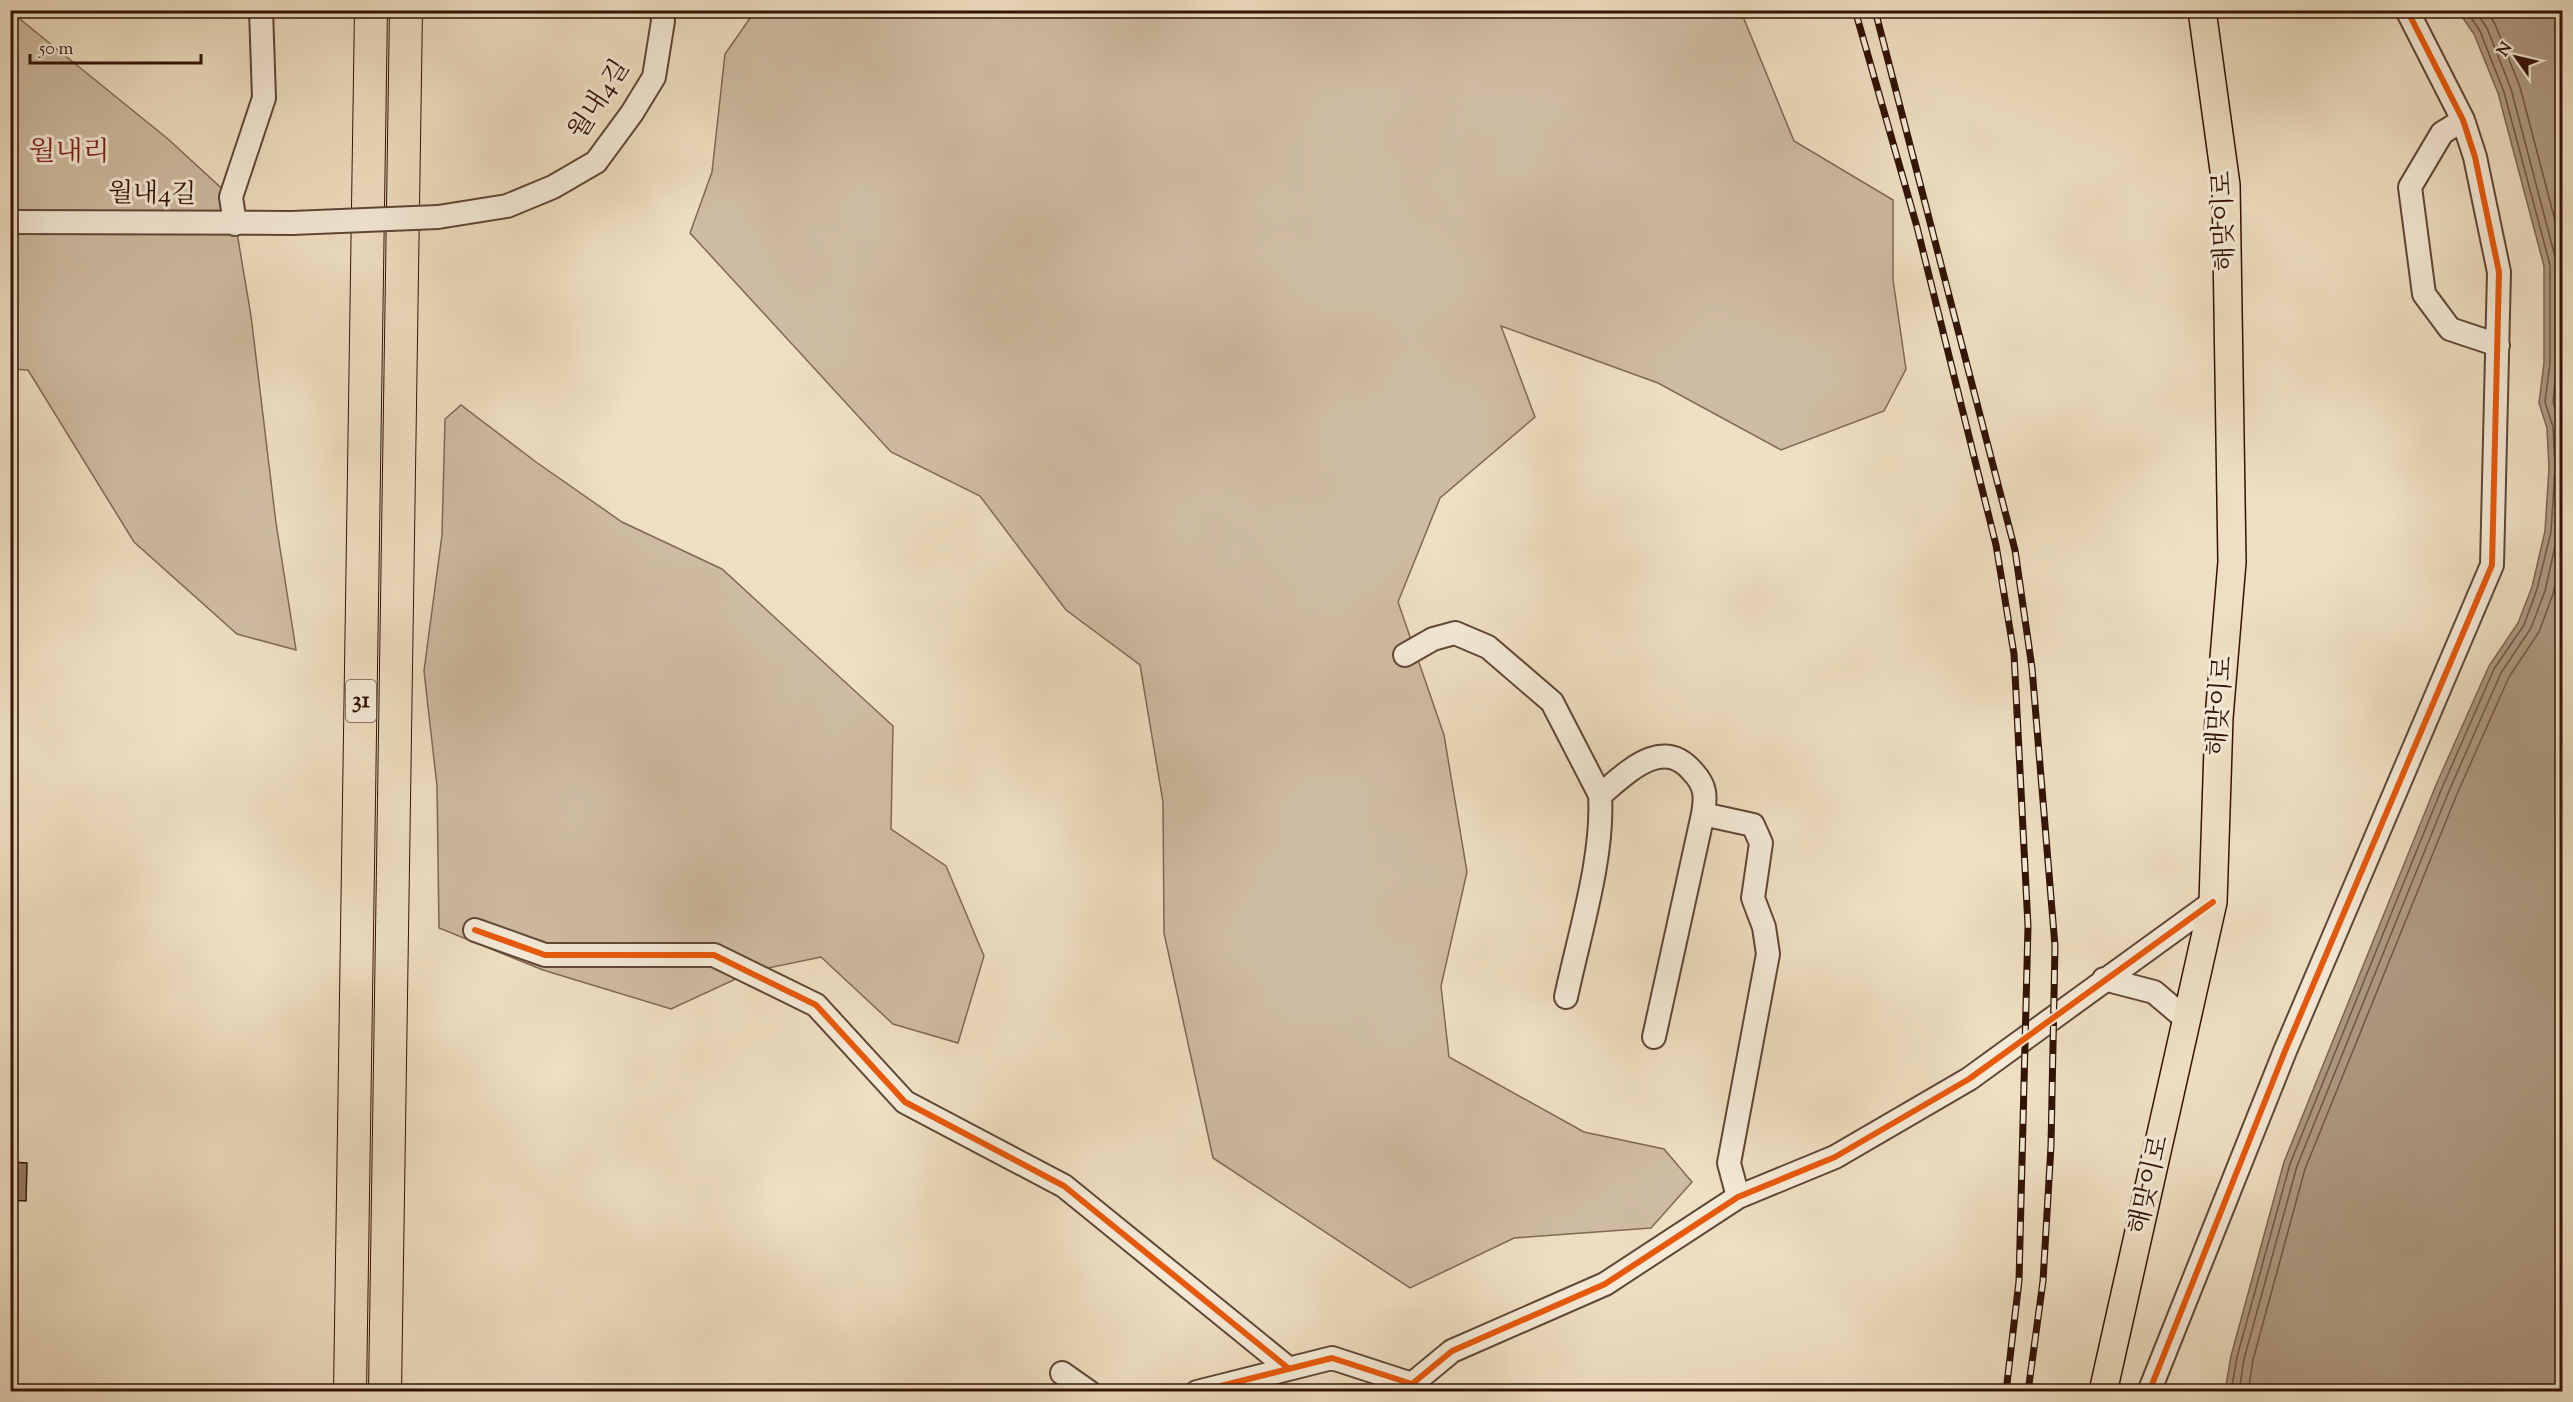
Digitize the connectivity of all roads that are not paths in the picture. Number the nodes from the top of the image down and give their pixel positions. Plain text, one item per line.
1 (261, 10) edge
2 (371, 10) edge
3 (406, 10) edge
4 (662, 10) edge
5 (2202, 10) edge
6 (2407, 10) edge
7 (2463, 120) junction
8 (10, 222) edge
9 (235, 224) junction
10 (2498, 345) junction
11 (1405, 655) dead end
12 (1600, 795) junction
13 (1703, 814) junction
14 (2213, 902) junction
15 (475, 930) dead end
16 (2104, 979) junction
17 (1566, 997) dead end
18 (2187, 1020) junction
19 (1654, 1037) dead end
20 (1738, 1197) junction
21 (1288, 1368) junction
22 (1062, 1373) dead end
23 (350, 1392) edge
24 (385, 1392) edge
25 (1089, 1392) edge
26 (1197, 1392) edge
27 (2103, 1392) edge
28 (2149, 1392) edge

1 - 9 street
2 - 23 highway, 31
3 - 24 highway, 31
4 - 9 street, 월내4길, bridge
5 - 14 main road, 해맞이로
6 - 7 street
7 - 10 street
7 - 10 street
8 - 9 street, 월내4길
10 - 28 street
11 - 12 street
12 - 13 street
12 - 17 street
13 - 19 street
13 - 20 street
14 - 16 street
14 - 18 main road, 해맞이로
15 - 21 street
16 - 18 street
16 - 20 street
18 - 27 main road, 해맞이로
20 - 21 street
21 - 26 street
22 - 25 street

